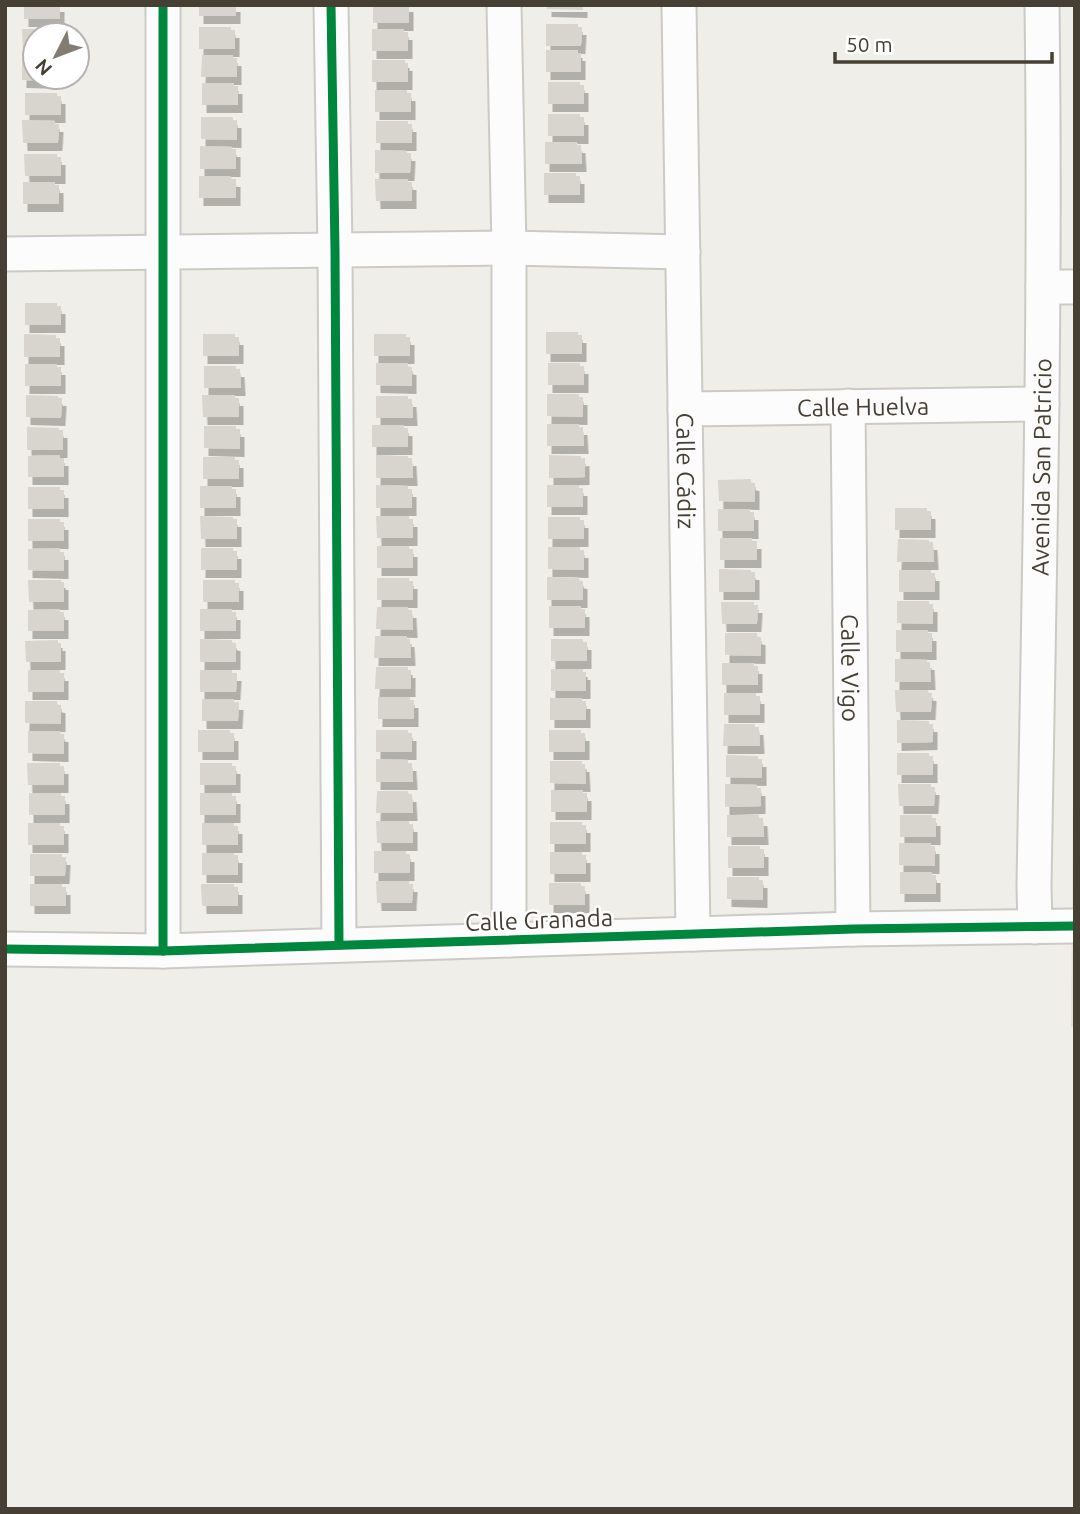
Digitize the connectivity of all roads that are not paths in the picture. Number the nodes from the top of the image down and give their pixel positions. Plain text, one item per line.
1 (163, 5) edge
2 (331, 5) edge
3 (504, 5) edge
4 (679, 5) edge
5 (1042, 5) edge
6 (509, 248) junction
7 (335, 250) junction
8 (163, 252) junction
9 (683, 252) junction
10 (5, 254) edge
11 (1059, 287) edge
12 (1042, 404) junction
13 (848, 407) junction
14 (685, 409) junction
15 (1075, 926) edge
16 (1035, 927) junction
17 (853, 929) junction
18 (693, 934) junction
19 (509, 940) junction
20 (339, 945) junction
21 (5, 949) edge
22 (163, 951) junction

1 - 8 street
2 - 7 street
3 - 6 street
4 - 9 street, Calle Cádiz
5 - 11 street, Avenida San Patricio
6 - 7 street
6 - 9 street
6 - 19 street
7 - 8 street
7 - 20 street
8 - 10 street
8 - 22 street
9 - 14 street, Calle Cádiz
11 - 12 street, Avenida San Patricio
12 - 13 street, Calle Huelva
12 - 16 street, Avenida San Patricio
13 - 14 street, Calle Huelva
13 - 17 street, Calle Vigo
14 - 18 street, Calle Cádiz
15 - 16 street, Calle Granada
16 - 17 street, Calle Granada
17 - 18 street, Calle Granada
18 - 19 street, Calle Granada
19 - 20 street, Calle Granada
20 - 22 street, Calle Granada
21 - 22 street, Calle Granada

